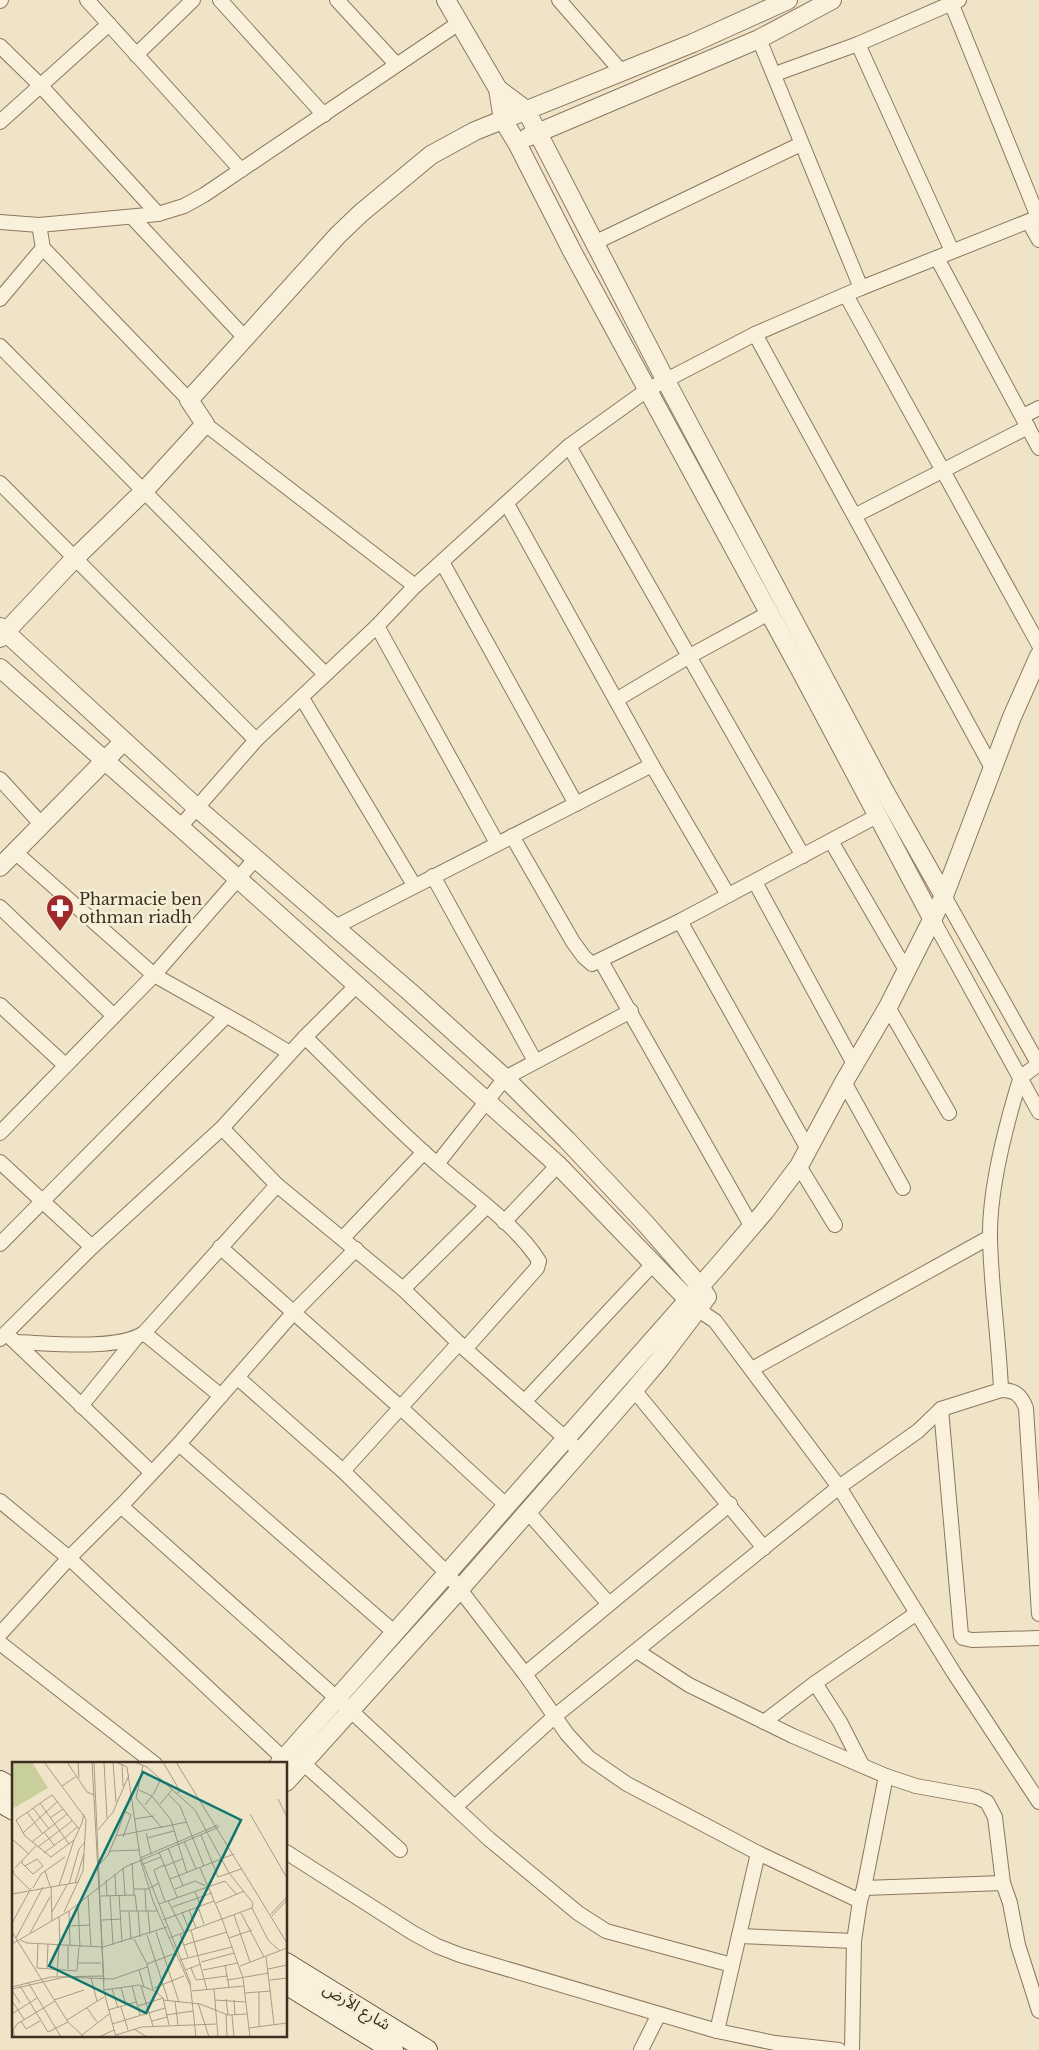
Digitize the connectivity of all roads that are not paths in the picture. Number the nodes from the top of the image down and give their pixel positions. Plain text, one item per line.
1 (87, 0) edge
2 (193, 0) edge
3 (220, 0) edge
4 (337, 0) edge
5 (446, 0) edge
6 (559, 0) edge
7 (788, 0) edge
8 (832, 0) edge
9 (954, 1) edge
10 (459, 23) junction
11 (109, 24) junction
12 (759, 39) junction
13 (858, 44) junction
14 (0, 46) edge
15 (136, 55) junction
16 (396, 64) junction
17 (621, 71) junction
18 (775, 74) junction
19 (40, 85) junction
20 (498, 89) junction
21 (526, 110) junction
22 (324, 115) junction
23 (503, 120) junction
24 (0, 122) edge
25 (538, 133) junction
26 (517, 143) junction
27 (801, 144) junction
28 (241, 170) junction
29 (158, 214) junction
30 (132, 217) junction
31 (1035, 219) edge
32 (0, 222) edge
33 (39, 225) junction
34 (1039, 240) edge
35 (594, 243) junction
36 (42, 248) junction
37 (952, 251) junction
38 (938, 258) junction
39 (861, 288) junction
40 (846, 295) junction
41 (0, 299) edge
42 (755, 334) junction
43 (246, 338) junction
44 (0, 346) edge
45 (666, 381) junction
46 (647, 390) junction
47 (189, 400) junction
48 (1039, 408) edge
49 (1026, 421) junction
50 (205, 424) junction
51 (570, 446) junction
52 (1039, 448) edge
53 (943, 472) junction
54 (0, 484) edge
55 (144, 491) junction
56 (507, 504) junction
57 (856, 515) junction
58 (76, 558) junction
59 (442, 562) junction
60 (415, 586) junction
61 (769, 613) junction
62 (377, 626) junction
63 (2, 632) edge
64 (1039, 646) edge
65 (1039, 656) edge
66 (688, 657) junction
67 (0, 668) edge
68 (326, 674) junction
69 (302, 698) junction
70 (616, 700) junction
71 (256, 740) junction
72 (124, 741) junction
73 (105, 761) junction
74 (652, 765) junction
75 (992, 768) junction
76 (0, 779) edge
77 (576, 804) junction
78 (197, 808) junction
79 (877, 816) junction
80 (42, 826) junction
81 (180, 827) junction
82 (512, 836) junction
83 (832, 841) junction
84 (497, 843) junction
85 (15, 852) junction
86 (803, 856) junction
87 (256, 858) junction
88 (0, 867) edge
89 (433, 876) junction
90 (238, 880) junction
91 (755, 882) junction
92 (414, 885) junction
93 (728, 895) junction
94 (944, 896) junction
95 (0, 907) edge
96 (933, 920) junction
97 (680, 921) junction
98 (335, 926) junction
99 (601, 961) junction
100 (906, 970) junction
101 (154, 975) junction
102 (356, 986) junction
103 (0, 1005) edge
104 (888, 1007) junction
105 (631, 1012) junction
106 (114, 1016) junction
107 (226, 1016) junction
108 (305, 1037) junction
109 (290, 1053) junction
110 (535, 1061) junction
111 (854, 1064) junction
112 (1039, 1064) edge
113 (65, 1065) junction
114 (1021, 1077) junction
115 (504, 1078) junction
116 (844, 1082) junction
117 (487, 1100) junction
118 (1039, 1112) edge
119 (949, 1113) dead end
120 (222, 1128) junction
121 (1, 1131) edge
122 (808, 1149) junction
123 (424, 1152) junction
124 (0, 1162) edge
125 (437, 1164) junction
126 (558, 1165) junction
127 (799, 1166) junction
128 (277, 1185) junction
129 (904, 1188) dead end
130 (42, 1202) junction
131 (486, 1207) junction
132 (504, 1222) junction
133 (835, 1225) dead end
134 (752, 1226) junction
135 (990, 1237) junction
136 (343, 1238) junction
137 (0, 1244) edge
138 (92, 1247) junction
139 (220, 1247) junction
140 (356, 1249) junction
141 (654, 1264) junction
142 (403, 1290) junction
143 (698, 1298) junction
144 (294, 1312) junction
145 (140, 1336) junction
146 (5, 1337) edge
147 (462, 1346) junction
148 (752, 1369) junction
149 (238, 1378) junction
150 (634, 1390) junction
151 (1001, 1390) junction
152 (221, 1396) junction
153 (525, 1401) junction
154 (81, 1406) junction
155 (401, 1408) junction
156 (941, 1409) junction
157 (179, 1444) junction
158 (573, 1445) junction
159 (342, 1471) junction
160 (151, 1472) junction
161 (839, 1487) junction
162 (0, 1501) edge
163 (730, 1504) junction
164 (122, 1506) junction
165 (507, 1506) junction
166 (527, 1511) junction
167 (764, 1548) junction
168 (69, 1558) junction
169 (448, 1574) junction
170 (460, 1589) junction
171 (609, 1604) junction
172 (917, 1614) junction
173 (1039, 1614) edge
174 (394, 1632) junction
175 (0, 1634) edge
176 (1039, 1638) edge
177 (0, 1643) edge
178 (637, 1651) junction
179 (525, 1674) junction
180 (815, 1683) junction
181 (336, 1699) junction
182 (350, 1710) junction
183 (555, 1716) junction
184 (764, 1722) junction
185 (282, 1761) edge
186 (152, 1762) edge
187 (304, 1764) junction
188 (862, 1765) junction
189 (886, 1776) junction
190 (288, 1780) edge
191 (0, 1781) edge
192 (12, 1788) edge
193 (0, 1802) edge
194 (1039, 1802) edge
195 (456, 1806) junction
196 (12, 1809) edge
197 (400, 1850) dead end
198 (288, 1853) edge
199 (758, 1853) junction
200 (1003, 1883) junction
201 (862, 1895) junction
202 (739, 1936) junction
203 (854, 1941) junction
204 (288, 1964) edge
205 (732, 1966) junction
206 (288, 1985) edge
207 (1039, 2012) edge
208 (659, 2014) junction
209 (717, 2031) junction
210 (393, 2050) edge
211 (427, 2050) edge
212 (641, 2050) edge
213 (839, 2050) edge
214 (852, 2050) edge

1 - 11 street
2 - 15 street
3 - 22 street
4 - 16 street
5 - 10 street
6 - 17 street
7 - 17 street
8 - 12 street
9 - 13 street
9 - 31 street
10 - 16 street
10 - 20 street
11 - 15 street
11 - 19 street
12 - 18 street
12 - 25 street
13 - 18 street
13 - 37 street
14 - 19 street
15 - 28 street
16 - 22 street
17 - 21 street
18 - 27 street
19 - 24 street
19 - 29 street
20 - 21 street
20 - 23 street
21 - 23 street
21 - 25 street
22 - 28 street
23 - 26 street
23 - 43 street
25 - 26 street
25 - 35 street
26 - 46 street
27 - 35 street
27 - 39 street
28 - 29 street
29 - 30 street
30 - 33 street
30 - 43 street
31 - 34 street
31 - 37 street
32 - 33 street
33 - 36 street
35 - 45 street
36 - 41 street
36 - 47 street
37 - 38 street
38 - 39 street
38 - 49 street
39 - 40 street
40 - 42 street
40 - 53 street
42 - 45 street
42 - 57 street
43 - 47 street
44 - 55 street
45 - 46 street
45 - 94 street
46 - 51 street
46 - 61 street
47 - 50 street
48 - 49 street
49 - 52 street
49 - 53 street
50 - 55 street
50 - 60 street
51 - 56 street
51 - 66 street
53 - 57 street
53 - 64 street
54 - 58 street
55 - 58 street
55 - 68 street
56 - 59 street
56 - 70 street
57 - 75 street
58 - 63 street
58 - 71 street
59 - 60 street
59 - 77 street
60 - 62 street
61 - 66 street
61 - 79 street
62 - 68 street
62 - 84 street
63 - 72 street
65 - 75 street
66 - 70 street
66 - 86 street
67 - 73 street
68 - 69 street
69 - 71 street
69 - 92 street
70 - 74 street
71 - 78 street
72 - 73 street
72 - 78 street
73 - 80 street
73 - 81 street
74 - 77 street
74 - 93 street
75 - 94 street
76 - 80 street
77 - 82 street
78 - 81 street
78 - 87 street
79 - 83 street
79 - 96 street
80 - 85 street
81 - 90 street
82 - 84 street
82 - 99 street
83 - 86 street
83 - 100 street
84 - 89 street
85 - 88 street
85 - 101 street
86 - 91 street
87 - 90 street
87 - 98 street
89 - 92 street
89 - 110 street
90 - 101 street
90 - 102 street
91 - 93 street
91 - 111 street
92 - 98 street
93 - 97 street
94 - 96 street
94 - 112 street
95 - 106 street
96 - 100 street
96 - 114 street
97 - 99 street
97 - 122 street
98 - 115 street
99 - 105 street
100 - 104 street
101 - 106 street
101 - 107 street
102 - 108 street
102 - 117 street
103 - 113 street
104 - 111 street
104 - 119 street
105 - 110 street
105 - 134 street
106 - 113 street
107 - 109 street
107 - 130 street
108 - 109 street
108 - 123 street
109 - 120 street
110 - 115 street
111 - 116 street
112 - 114 street
113 - 121 street
114 - 118 street
114 - 135 street
115 - 117 street
115 - 143 street
116 - 122 street
116 - 129 street
117 - 125 street
117 - 126 street
120 - 128 street
120 - 138 street
122 - 127 street
123 - 125 street
123 - 136 street
124 - 130 street
125 - 131 street
126 - 132 street
126 - 141 street
127 - 133 street
127 - 134 street
128 - 136 street
128 - 139 street
130 - 137 street
130 - 138 street
131 - 132 street
131 - 142 street
132 - 147 street
134 - 143 street
135 - 148 street
135 - 151 street
136 - 140 street
138 - 146 street
139 - 144 street
139 - 145 street
140 - 142 street
140 - 144 street
141 - 143 street
141 - 153 street
142 - 147 street
143 - 148 street
143 - 150 street
143 - 158 street
144 - 149 street
144 - 155 street
145 - 146 street
145 - 152 street
145 - 154 street
146 - 154 street
147 - 153 street
147 - 155 street
148 - 161 street
149 - 152 street
149 - 159 street
150 - 158 street
150 - 163 street
151 - 156 street
151 - 173 street
152 - 157 street
153 - 158 street
154 - 160 street
155 - 159 street
155 - 165 street
156 - 161 street
156 - 176 street
157 - 160 street
157 - 174 street
158 - 165 street
158 - 166 street
159 - 169 street
160 - 164 street
161 - 167 street
161 - 172 street
162 - 168 street
163 - 167 street
163 - 171 street
164 - 168 street
164 - 181 street
165 - 169 street
166 - 170 street
166 - 171 street
167 - 178 street
168 - 175 street
168 - 185 street
169 - 170 street
169 - 174 street
170 - 179 street
170 - 182 street
171 - 179 street
172 - 180 street
172 - 194 street
174 - 181 street
177 - 186 street
178 - 183 street
178 - 184 street
179 - 183 street
180 - 184 street
180 - 188 street
181 - 182 street
181 - 185 street
182 - 187 street
182 - 195 street
183 - 195 street
183 - 199 street
184 - 188 street
187 - 190 street
187 - 197 street
188 - 189 street
189 - 200 street
189 - 201 street
191 - 192 main road
193 - 196 main road
195 - 205 street
198 - 208 street
199 - 201 street
199 - 202 street
200 - 201 street
200 - 207 street
201 - 203 street
202 - 203 street
202 - 205 street
203 - 214 street
204 - 211 main road, شارع الأرض
205 - 209 street
206 - 210 main road, شارع الأرض
208 - 209 street
208 - 212 street
209 - 213 street

